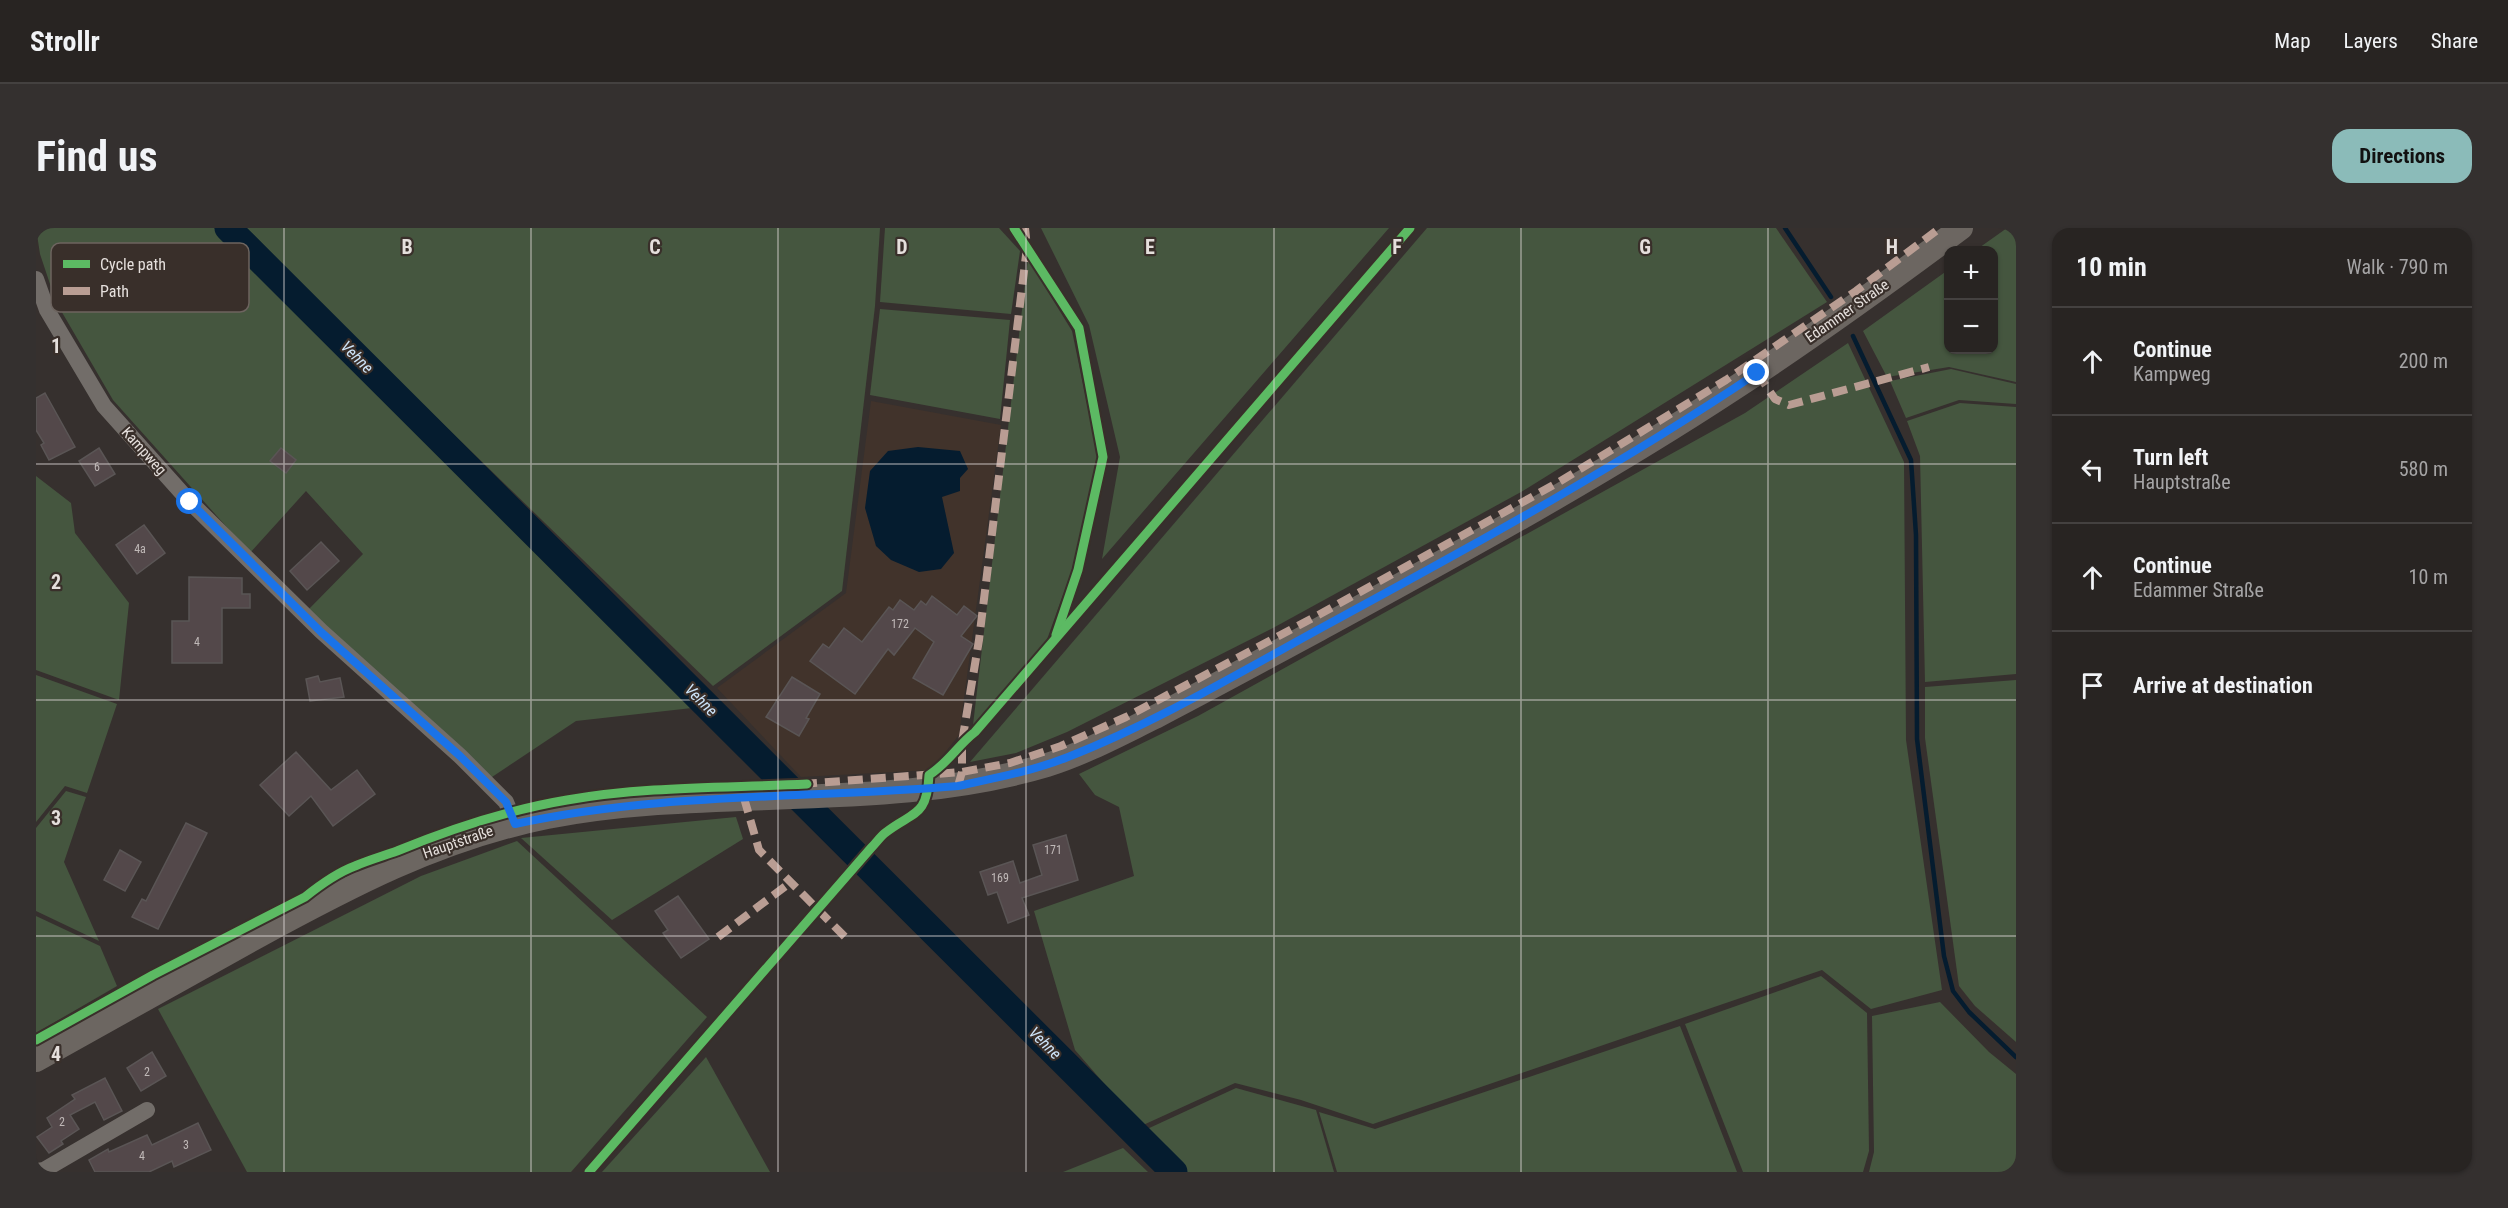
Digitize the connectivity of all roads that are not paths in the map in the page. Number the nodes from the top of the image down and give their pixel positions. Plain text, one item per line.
1 (1961, 228) edge
2 (36, 279) edge
3 (1731, 391) joint
4 (515, 824) junction
5 (36, 1060) edge
6 (147, 1110) dead end
7 (36, 1171) edge

1 - 3 main road, Edammer Straße
2 - 4 street, Kampweg
3 - 4 main road, Hauptstraße
4 - 5 main road, Hauptstraße
6 - 7 street

